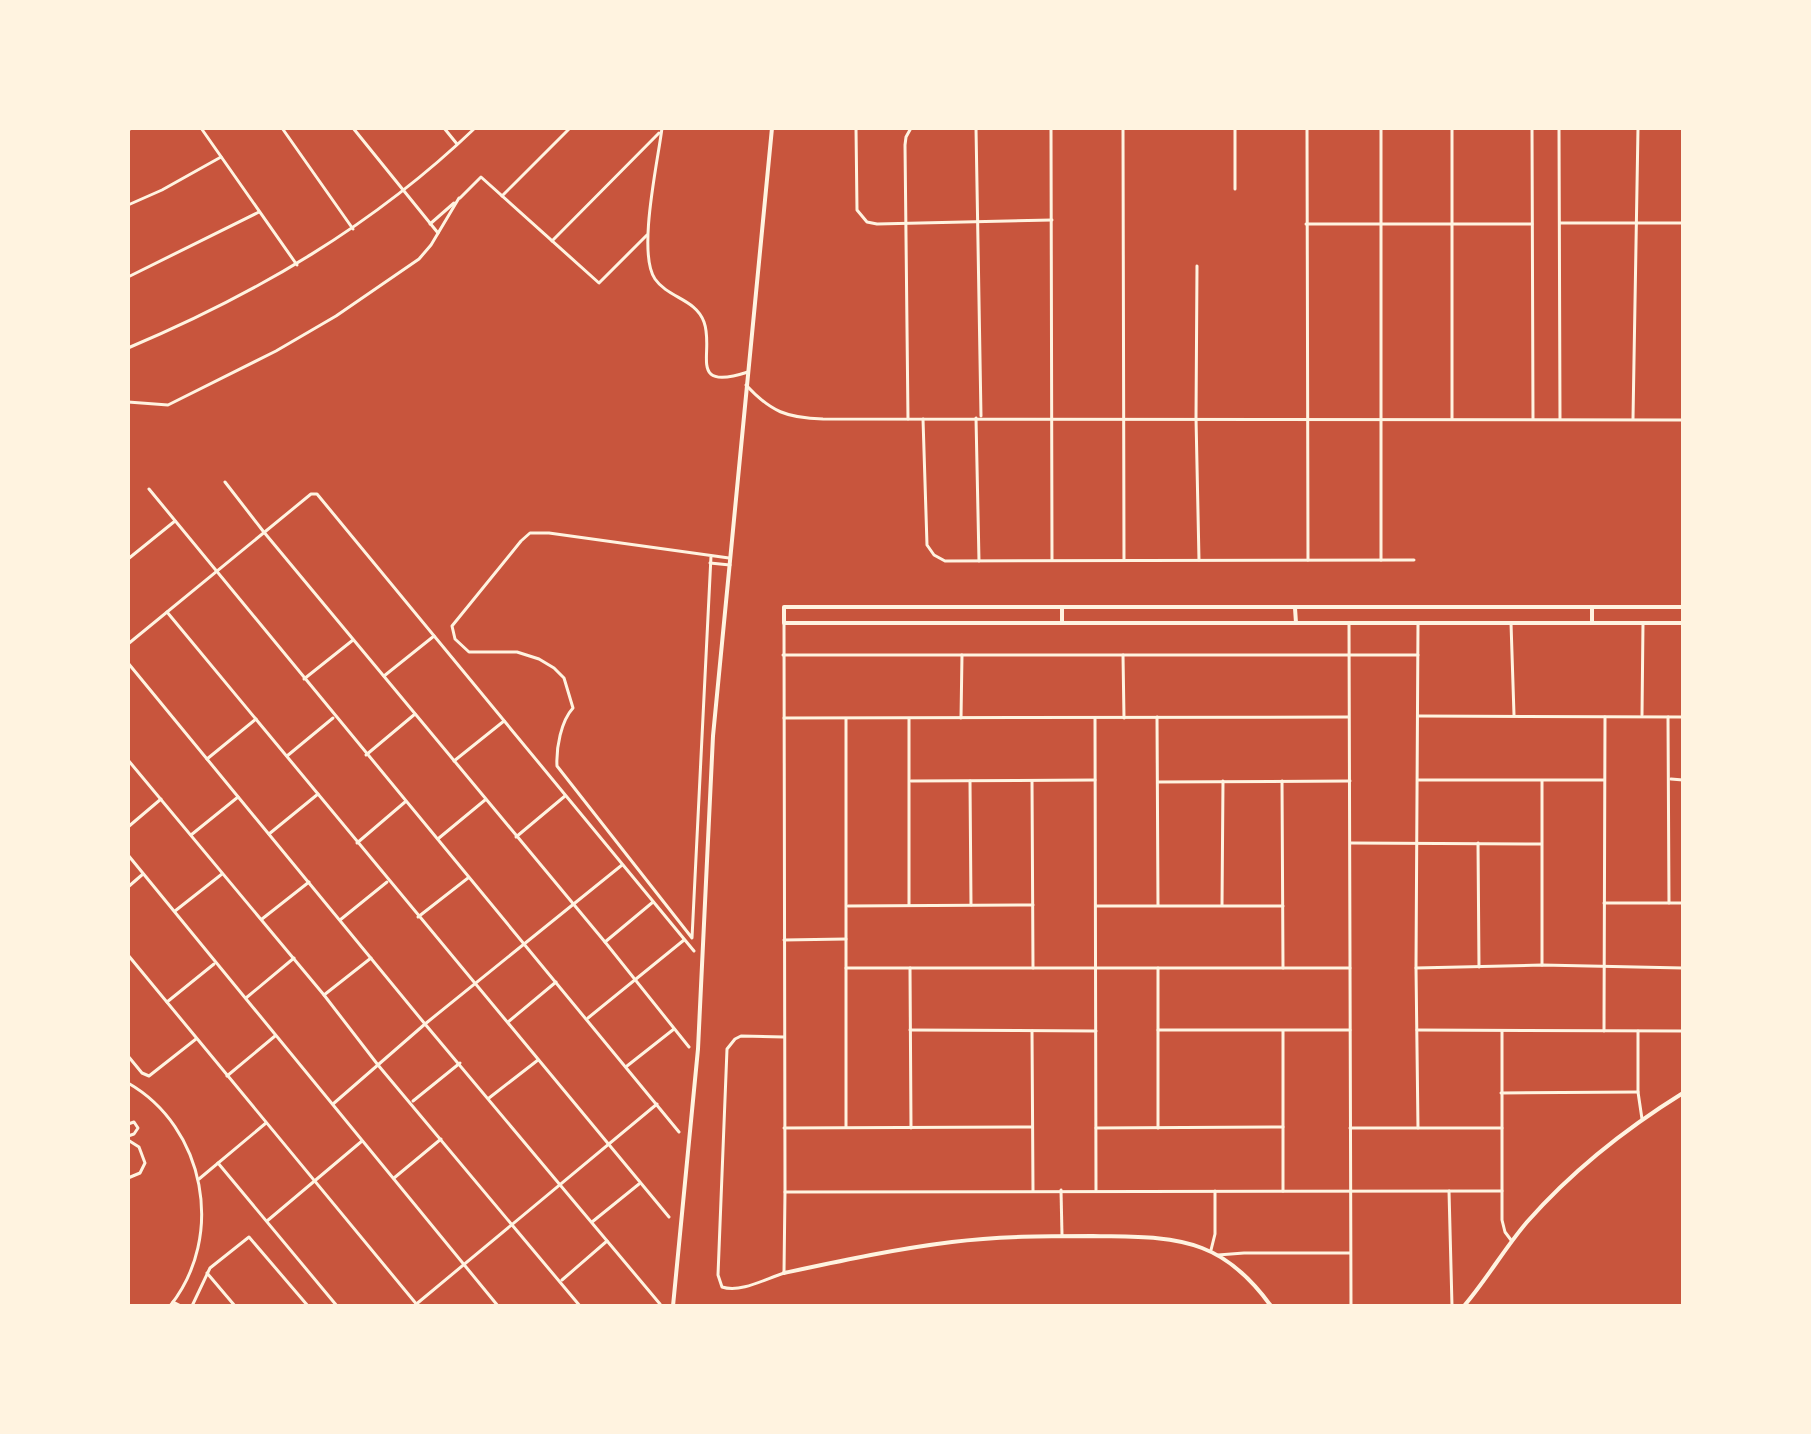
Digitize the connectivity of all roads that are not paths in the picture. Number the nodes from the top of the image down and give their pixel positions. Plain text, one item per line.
1 (201, 128) edge
2 (282, 128) edge
3 (353, 128) edge
4 (444, 128) edge
5 (475, 128) edge
6 (570, 128) edge
7 (772, 128) edge
8 (856, 128) edge
9 (911, 128) edge
10 (976, 128) edge
11 (1051, 128) edge
12 (1123, 128) edge
13 (1235, 128) edge
14 (1307, 128) edge
15 (1381, 128) edge
16 (1452, 128) edge
17 (1532, 128) edge
18 (1559, 128) edge
19 (1638, 128) edge
20 (662, 129) edge
21 (458, 144) junction
22 (221, 157) junction
23 (1235, 189) dead end
24 (404, 191) junction
25 (502, 196) junction
26 (459, 198) junction
27 (128, 205) edge
28 (259, 212) junction
29 (1052, 220) junction
30 (978, 222) junction
31 (1560, 223) junction
32 (1636, 223) junction
33 (1683, 223) edge
34 (430, 224) junction
35 (907, 224) junction
36 (1306, 224) junction
37 (1381, 224) junction
38 (1452, 224) junction
39 (1532, 224) junction
40 (353, 229) junction
41 (438, 233) junction
42 (647, 235) junction
43 (552, 241) junction
44 (297, 265) junction
45 (1197, 266) dead end
46 (128, 277) edge
47 (128, 348) edge
48 (748, 372) junction
49 (746, 385) junction
50 (128, 402) edge
51 (1051, 417) junction
52 (1123, 417) junction
53 (923, 418) junction
54 (978, 418) junction
55 (1196, 418) junction
56 (1306, 418) junction
57 (1380, 418) junction
58 (908, 419) junction
59 (1452, 419) junction
60 (1533, 419) junction
61 (1560, 419) junction
62 (1633, 419) junction
63 (1683, 420) edge
64 (225, 482) dead end
65 (149, 489) dead end
66 (175, 521) junction
67 (263, 531) junction
68 (711, 556) junction
69 (731, 558) junction
70 (128, 559) edge
71 (1199, 560) junction
72 (1308, 560) junction
73 (1381, 560) junction
74 (1414, 560) dead end
75 (979, 561) junction
76 (1052, 561) junction
77 (1124, 561) junction
78 (710, 563) junction
79 (730, 565) junction
80 (215, 572) junction
81 (1592, 607) junction
82 (1683, 607) edge
83 (1062, 608) junction
84 (1295, 608) junction
85 (167, 612) junction
86 (784, 623) junction
87 (1062, 623) junction
88 (1296, 623) junction
89 (1349, 623) junction
90 (1418, 623) junction
91 (1511, 623) junction
92 (1592, 623) junction
93 (1643, 623) junction
94 (1683, 623) edge
95 (434, 636) junction
96 (353, 640) junction
97 (128, 644) edge
98 (1349, 654) junction
99 (783, 655) junction
100 (962, 655) junction
101 (1123, 655) junction
102 (1418, 655) junction
103 (128, 663) edge
104 (383, 677) junction
105 (304, 679) junction
106 (415, 714) junction
107 (1418, 716) junction
108 (1514, 716) junction
109 (1642, 716) junction
110 (335, 717) junction
111 (1157, 717) junction
112 (1349, 717) junction
113 (1605, 717) junction
114 (1668, 717) junction
115 (1683, 717) edge
116 (784, 718) junction
117 (846, 718) junction
118 (961, 718) junction
119 (1095, 718) junction
120 (1124, 718) junction
121 (256, 719) junction
122 (909, 719) junction
123 (504, 721) junction
124 (366, 755) junction
125 (287, 756) junction
126 (207, 759) junction
127 (128, 760) edge
128 (454, 761) junction
129 (1670, 779) junction
130 (1095, 780) junction
131 (1418, 780) junction
132 (1604, 780) junction
133 (1683, 780) edge
134 (909, 781) junction
135 (970, 781) junction
136 (1032, 781) junction
137 (1223, 781) junction
138 (1282, 781) junction
139 (1350, 781) junction
140 (1542, 781) junction
141 (1158, 782) junction
142 (318, 794) junction
143 (565, 796) junction
144 (238, 797) junction
145 (161, 799) junction
146 (485, 800) junction
147 (405, 802) junction
148 (128, 827) edge
149 (269, 834) junction
150 (191, 835) junction
151 (516, 837) junction
152 (437, 839) junction
153 (357, 843) junction
154 (1351, 843) junction
155 (1418, 843) junction
156 (1478, 843) junction
157 (1541, 844) junction
158 (128, 855) edge
159 (623, 864) junction
160 (223, 872) junction
161 (144, 874) junction
162 (468, 878) junction
163 (387, 881) junction
164 (309, 882) junction
165 (128, 887) edge
166 (653, 902) junction
167 (1604, 903) junction
168 (1669, 903) junction
169 (1683, 903) edge
170 (575, 905) junction
171 (909, 905) junction
172 (1033, 905) junction
173 (1158, 905) junction
174 (1222, 905) junction
175 (847, 906) junction
176 (971, 906) junction
177 (1096, 906) junction
178 (1283, 906) junction
179 (175, 911) junction
180 (418, 917) junction
181 (262, 919) junction
182 (340, 920) junction
183 (846, 939) junction
184 (684, 940) junction
185 (784, 940) junction
186 (605, 942) junction
187 (526, 944) junction
188 (694, 951) dead end
189 (128, 955) edge
190 (294, 958) junction
191 (371, 958) junction
192 (215, 963) junction
193 (1542, 965) junction
194 (1604, 966) junction
195 (1479, 967) junction
196 (846, 968) junction
197 (910, 968) junction
198 (1033, 968) junction
199 (1095, 968) junction
200 (1158, 968) junction
201 (1283, 968) junction
202 (1350, 968) junction
203 (1416, 968) junction
204 (1683, 968) edge
205 (635, 979) junction
206 (556, 982) junction
207 (474, 984) junction
208 (324, 995) junction
209 (246, 998) junction
210 (167, 1002) junction
211 (587, 1019) junction
212 (508, 1022) junction
213 (425, 1024) junction
214 (674, 1029) junction
215 (910, 1030) junction
216 (1158, 1030) junction
217 (1283, 1030) junction
218 (1350, 1030) junction
219 (1417, 1030) junction
220 (1032, 1031) junction
221 (1096, 1031) junction
222 (1502, 1031) junction
223 (1604, 1031) junction
224 (1638, 1031) junction
225 (1683, 1031) edge
226 (275, 1036) junction
227 (784, 1037) junction
228 (196, 1039) junction
229 (689, 1047) dead end
230 (128, 1056) edge
231 (538, 1060) junction
232 (460, 1063) junction
233 (378, 1065) junction
234 (627, 1066) junction
235 (227, 1076) junction
236 (128, 1083) edge
237 (1638, 1092) junction
238 (1501, 1093) junction
239 (1683, 1093) edge
240 (489, 1098) junction
241 (411, 1102) junction
242 (333, 1104) junction
243 (657, 1104) junction
244 (1642, 1119) junction
245 (266, 1123) junction
246 (128, 1124) edge
247 (846, 1127) junction
248 (1032, 1127) junction
249 (1283, 1127) junction
250 (784, 1128) junction
251 (911, 1128) junction
252 (1096, 1128) junction
253 (1158, 1128) junction
254 (1350, 1128) junction
255 (1418, 1128) junction
256 (1502, 1128) junction
257 (679, 1132) dead end
258 (128, 1138) edge
259 (441, 1139) junction
260 (362, 1141) junction
261 (608, 1144) junction
262 (218, 1163) junction
263 (128, 1178) edge
264 (394, 1178) junction
265 (199, 1179) junction
266 (314, 1180) junction
267 (640, 1183) junction
268 (561, 1184) junction
269 (1061, 1190) junction
270 (1096, 1190) junction
271 (1033, 1191) junction
272 (1215, 1191) junction
273 (1283, 1191) junction
274 (1449, 1191) junction
275 (1502, 1191) junction
276 (785, 1192) junction
277 (1351, 1192) junction
278 (669, 1217) dead end
279 (267, 1221) junction
280 (592, 1222) junction
281 (513, 1224) junction
282 (1062, 1236) junction
283 (607, 1241) junction
284 (1512, 1241) junction
285 (1210, 1252) junction
286 (1350, 1253) junction
287 (1218, 1256) junction
288 (464, 1264) junction
289 (207, 1273) junction
290 (784, 1273) junction
291 (560, 1281) junction
292 (172, 1304) edge
293 (660, 1304) dead end
294 (416, 1305) edge
295 (181, 1306) edge
296 (192, 1306) edge
297 (235, 1306) edge
298 (308, 1306) edge
299 (337, 1306) edge
300 (498, 1306) edge
301 (580, 1306) edge
302 (673, 1306) edge
303 (1271, 1306) edge
304 (1351, 1306) edge
305 (1452, 1306) edge
306 (1464, 1306) edge

1 - 22 street
2 - 40 street
3 - 24 street
4 - 21 street
5 - 21 street
6 - 25 street
7 - 48 street
8 - 35 street
9 - 35 street
10 - 30 street
11 - 29 street
12 - 52 street
13 - 23 street
14 - 36 street
15 - 37 street
16 - 38 street
17 - 39 street
18 - 31 street
19 - 32 street
20 - 42 street
20 - 43 street
21 - 24 street
22 - 27 street
22 - 28 street
24 - 34 street
24 - 40 street
25 - 26 street
25 - 43 street
26 - 34 street
26 - 41 street
28 - 44 street
28 - 46 street
29 - 30 street
29 - 51 street
30 - 35 street
30 - 54 street
31 - 32 street
31 - 61 street
32 - 33 street
32 - 62 street
34 - 41 street
35 - 58 street
36 - 37 street
36 - 56 street
37 - 38 street
37 - 57 street
38 - 39 street
38 - 59 street
39 - 60 street
40 - 44 street
41 - 50 street
42 - 43 street
42 - 48 street
44 - 47 street
45 - 55 street
48 - 49 street
49 - 58 street
49 - 69 street
51 - 52 street
51 - 54 street
51 - 76 street
52 - 55 street
52 - 77 street
53 - 54 street
53 - 58 street
53 - 75 street
54 - 75 street
55 - 56 street
55 - 71 street
56 - 57 street
56 - 72 street
57 - 59 street
57 - 73 street
59 - 60 street
60 - 61 street
61 - 62 street
62 - 63 street
64 - 67 street
65 - 66 street
66 - 70 street
66 - 80 street
67 - 80 street
67 - 95 street
67 - 96 street
68 - 69 street
68 - 78 street
68 - 78 street
69 - 79 street
71 - 72 street
71 - 77 street
72 - 73 street
73 - 74 street
75 - 76 street
76 - 77 street
78 - 79 street
79 - 302 street
80 - 85 street
80 - 105 street
81 - 82 street
81 - 84 street
81 - 92 street
83 - 84 street
83 - 86 street
83 - 87 street
84 - 88 street
85 - 97 street
85 - 121 street
86 - 87 street
86 - 99 street
87 - 88 street
88 - 89 street
89 - 90 street
89 - 98 street
90 - 91 street
90 - 102 street
91 - 92 street
91 - 108 street
92 - 93 street
93 - 94 street
93 - 109 street
95 - 104 street
95 - 123 street
96 - 104 street
96 - 105 street
98 - 101 street
98 - 102 street
98 - 112 street
99 - 100 street
99 - 116 street
100 - 101 street
100 - 118 street
101 - 120 street
102 - 107 street
103 - 126 street
104 - 106 street
105 - 110 street
106 - 124 street
106 - 128 street
107 - 108 street
107 - 131 street
108 - 113 street
109 - 113 street
109 - 114 street
110 - 124 street
110 - 125 street
111 - 112 street
111 - 120 street
111 - 141 street
112 - 139 street
113 - 132 street
114 - 115 street
114 - 129 street
116 - 117 street
116 - 185 street
117 - 122 street
117 - 175 street
118 - 119 street
118 - 122 street
119 - 120 street
119 - 130 street
121 - 125 street
121 - 126 street
122 - 134 street
123 - 128 street
123 - 143 street
124 - 147 street
125 - 142 street
126 - 144 street
127 - 145 street
128 - 146 street
129 - 133 street
129 - 168 street
130 - 136 street
130 - 177 street
131 - 140 street
131 - 155 street
132 - 140 street
132 - 167 street
134 - 135 street
134 - 171 street
135 - 136 street
135 - 176 street
136 - 172 street
137 - 138 street
137 - 141 street
137 - 174 street
138 - 139 street
138 - 178 street
139 - 154 street
140 - 157 street
141 - 173 street
142 - 149 street
142 - 153 street
143 - 151 street
143 - 159 street
144 - 149 street
144 - 150 street
145 - 148 street
145 - 150 street
146 - 151 street
146 - 152 street
147 - 152 street
147 - 153 street
149 - 164 street
150 - 160 street
151 - 170 street
152 - 162 street
153 - 163 street
154 - 155 street
154 - 202 street
155 - 156 street
155 - 203 street
156 - 157 street
156 - 195 street
157 - 193 street
158 - 161 street
159 - 166 street
159 - 170 street
160 - 179 street
160 - 181 street
161 - 165 street
161 - 179 street
162 - 180 street
162 - 187 street
163 - 180 street
163 - 182 street
164 - 181 street
164 - 182 street
166 - 184 street
166 - 186 street
167 - 168 street
167 - 194 street
168 - 169 street
170 - 186 street
170 - 187 street
171 - 175 street
171 - 176 street
172 - 176 street
172 - 198 street
173 - 174 street
173 - 177 street
174 - 178 street
175 - 183 street
177 - 199 street
178 - 201 street
179 - 192 street
180 - 207 street
181 - 190 street
182 - 191 street
183 - 185 street
183 - 196 street
184 - 188 street
184 - 205 street
185 - 227 street
186 - 205 street
187 - 206 street
187 - 207 street
189 - 210 street
190 - 208 street
190 - 209 street
191 - 208 street
191 - 213 street
192 - 209 street
192 - 210 street
193 - 194 street
193 - 195 street
194 - 204 street
194 - 223 street
195 - 203 street
196 - 197 street
196 - 247 street
197 - 198 street
197 - 215 street
198 - 199 street
199 - 200 street
199 - 221 street
200 - 201 street
200 - 216 street
201 - 202 street
202 - 218 street
203 - 219 street
205 - 211 street
205 - 214 street
206 - 211 street
206 - 212 street
207 - 212 street
207 - 213 street
208 - 233 street
209 - 226 street
210 - 228 street
211 - 234 street
212 - 231 street
213 - 232 street
213 - 233 street
214 - 229 street
214 - 234 street
215 - 220 street
215 - 251 street
216 - 217 street
216 - 253 street
217 - 218 street
217 - 249 street
218 - 254 street
219 - 222 street
219 - 255 street
220 - 221 street
220 - 248 street
221 - 252 street
222 - 223 street
222 - 238 street
223 - 224 street
224 - 225 street
224 - 237 street
226 - 235 street
226 - 242 street
227 - 250 street
227 - 290 street
228 - 230 street
228 - 235 street
231 - 240 street
231 - 261 street
232 - 240 street
232 - 241 street
233 - 241 street
233 - 242 street
234 - 243 street
235 - 245 street
236 - 265 street
237 - 238 street
237 - 244 street
238 - 256 street
239 - 244 street
240 - 268 street
241 - 259 street
242 - 260 street
243 - 257 street
243 - 261 street
244 - 284 street
245 - 262 street
245 - 266 street
246 - 258 street
247 - 250 street
247 - 251 street
248 - 251 street
248 - 271 street
249 - 253 street
249 - 273 street
250 - 276 street
252 - 253 street
252 - 270 street
254 - 255 street
254 - 277 street
255 - 256 street
256 - 275 street
258 - 263 street
259 - 264 street
259 - 281 street
260 - 264 street
260 - 266 street
261 - 267 street
261 - 268 street
262 - 265 street
262 - 279 street
264 - 288 street
265 - 292 street
266 - 279 street
266 - 294 street
267 - 278 street
267 - 280 street
268 - 280 street
268 - 281 street
269 - 270 street
269 - 271 street
269 - 282 street
270 - 272 street
271 - 276 street
272 - 273 street
272 - 285 street
273 - 277 street
274 - 275 street
274 - 277 street
274 - 305 street
275 - 284 street
276 - 290 street
277 - 286 street
279 - 299 street
280 - 283 street
281 - 288 street
281 - 291 street
282 - 285 street
282 - 290 street
283 - 291 street
283 - 293 street
284 - 306 street
285 - 287 street
286 - 287 street
286 - 304 street
287 - 303 street
288 - 294 street
288 - 300 street
289 - 296 street
289 - 297 street
289 - 298 street
291 - 301 street
292 - 295 street

